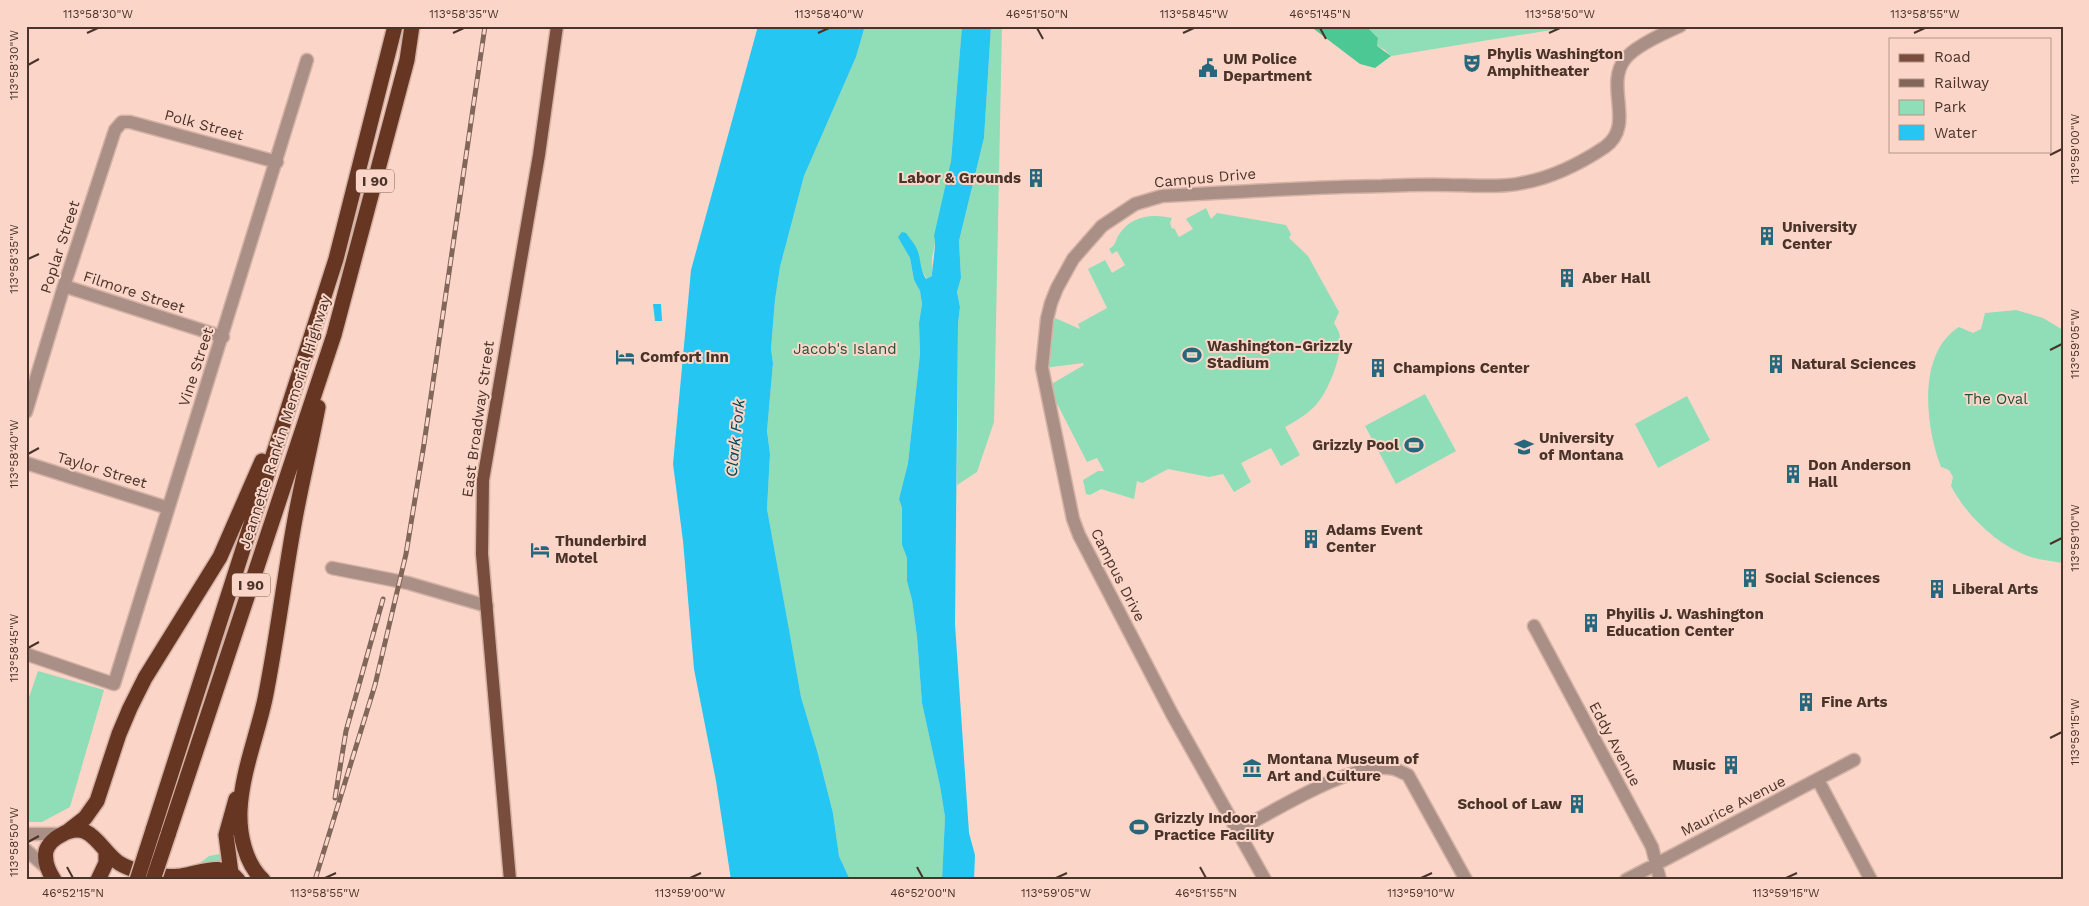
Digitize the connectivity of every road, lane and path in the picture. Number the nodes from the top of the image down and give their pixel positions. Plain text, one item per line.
1 (394, 26) edge
2 (412, 26) edge
3 (557, 26) edge
4 (1680, 26) edge
5 (307, 60) dead end
6 (122, 122) joint
7 (277, 162) junction
8 (64, 286) junction
9 (334, 335) junction
10 (223, 337) junction
11 (297, 379) junction
12 (26, 412) edge
13 (26, 463) edge
14 (168, 508) junction
15 (332, 568) dead end
16 (487, 606) junction
17 (1534, 626) dead end
18 (26, 654) edge
19 (1854, 760) dead end
20 (244, 776) junction
21 (1818, 780) junction
22 (1238, 830) junction
23 (65, 833) junction
24 (26, 834) edge
25 (26, 850) edge
26 (106, 852) junction
27 (1655, 864) junction
28 (51, 876) edge
29 (197, 876) edge
30 (235, 877) edge
31 (1660, 879) edge
32 (98, 880) edge
33 (137, 880) edge
34 (154, 880) edge
35 (263, 880) edge
36 (510, 880) edge
37 (1265, 880) edge
38 (1466, 880) edge
39 (1626, 880) edge
40 (1871, 880) edge

1 - 11 highway, Jeannette Rankin Memorial Highway / I 90
2 - 9 highway, Jeannette Rankin Memorial Highway / I 90
3 - 16 main road, East Broadway Street
4 - 22 street, Campus Drive
5 - 7 street, Vine Street
6 - 7 street, Polk Street
6 - 8 street, Poplar Street
7 - 10 street, Vine Street
8 - 10 street, Filmore Street
8 - 12 street, Poplar Street
9 - 20 highway
9 - 34 highway, Jeannette Rankin Memorial Highway / I 90, bridge
10 - 14 street, Vine Street
11 - 23 highway
11 - 33 highway, Jeannette Rankin Memorial Highway / I 90, bridge
13 - 14 street, Taylor Street
14 - 18 street, Vine Street
15 - 16 street
16 - 36 main road, East Broadway Street
17 - 27 street, Eddy Avenue
19 - 21 street, Maurice Avenue
20 - 30 highway
20 - 35 highway
21 - 27 street, Maurice Avenue
21 - 40 street
22 - 37 street, Campus Drive
22 - 38 street
23 - 24 street
23 - 26 highway
23 - 28 highway
25 - 28 street
26 - 29 highway
26 - 32 highway
27 - 31 street, Eddy Avenue
27 - 39 street, Maurice Avenue
29 - 30 highway

